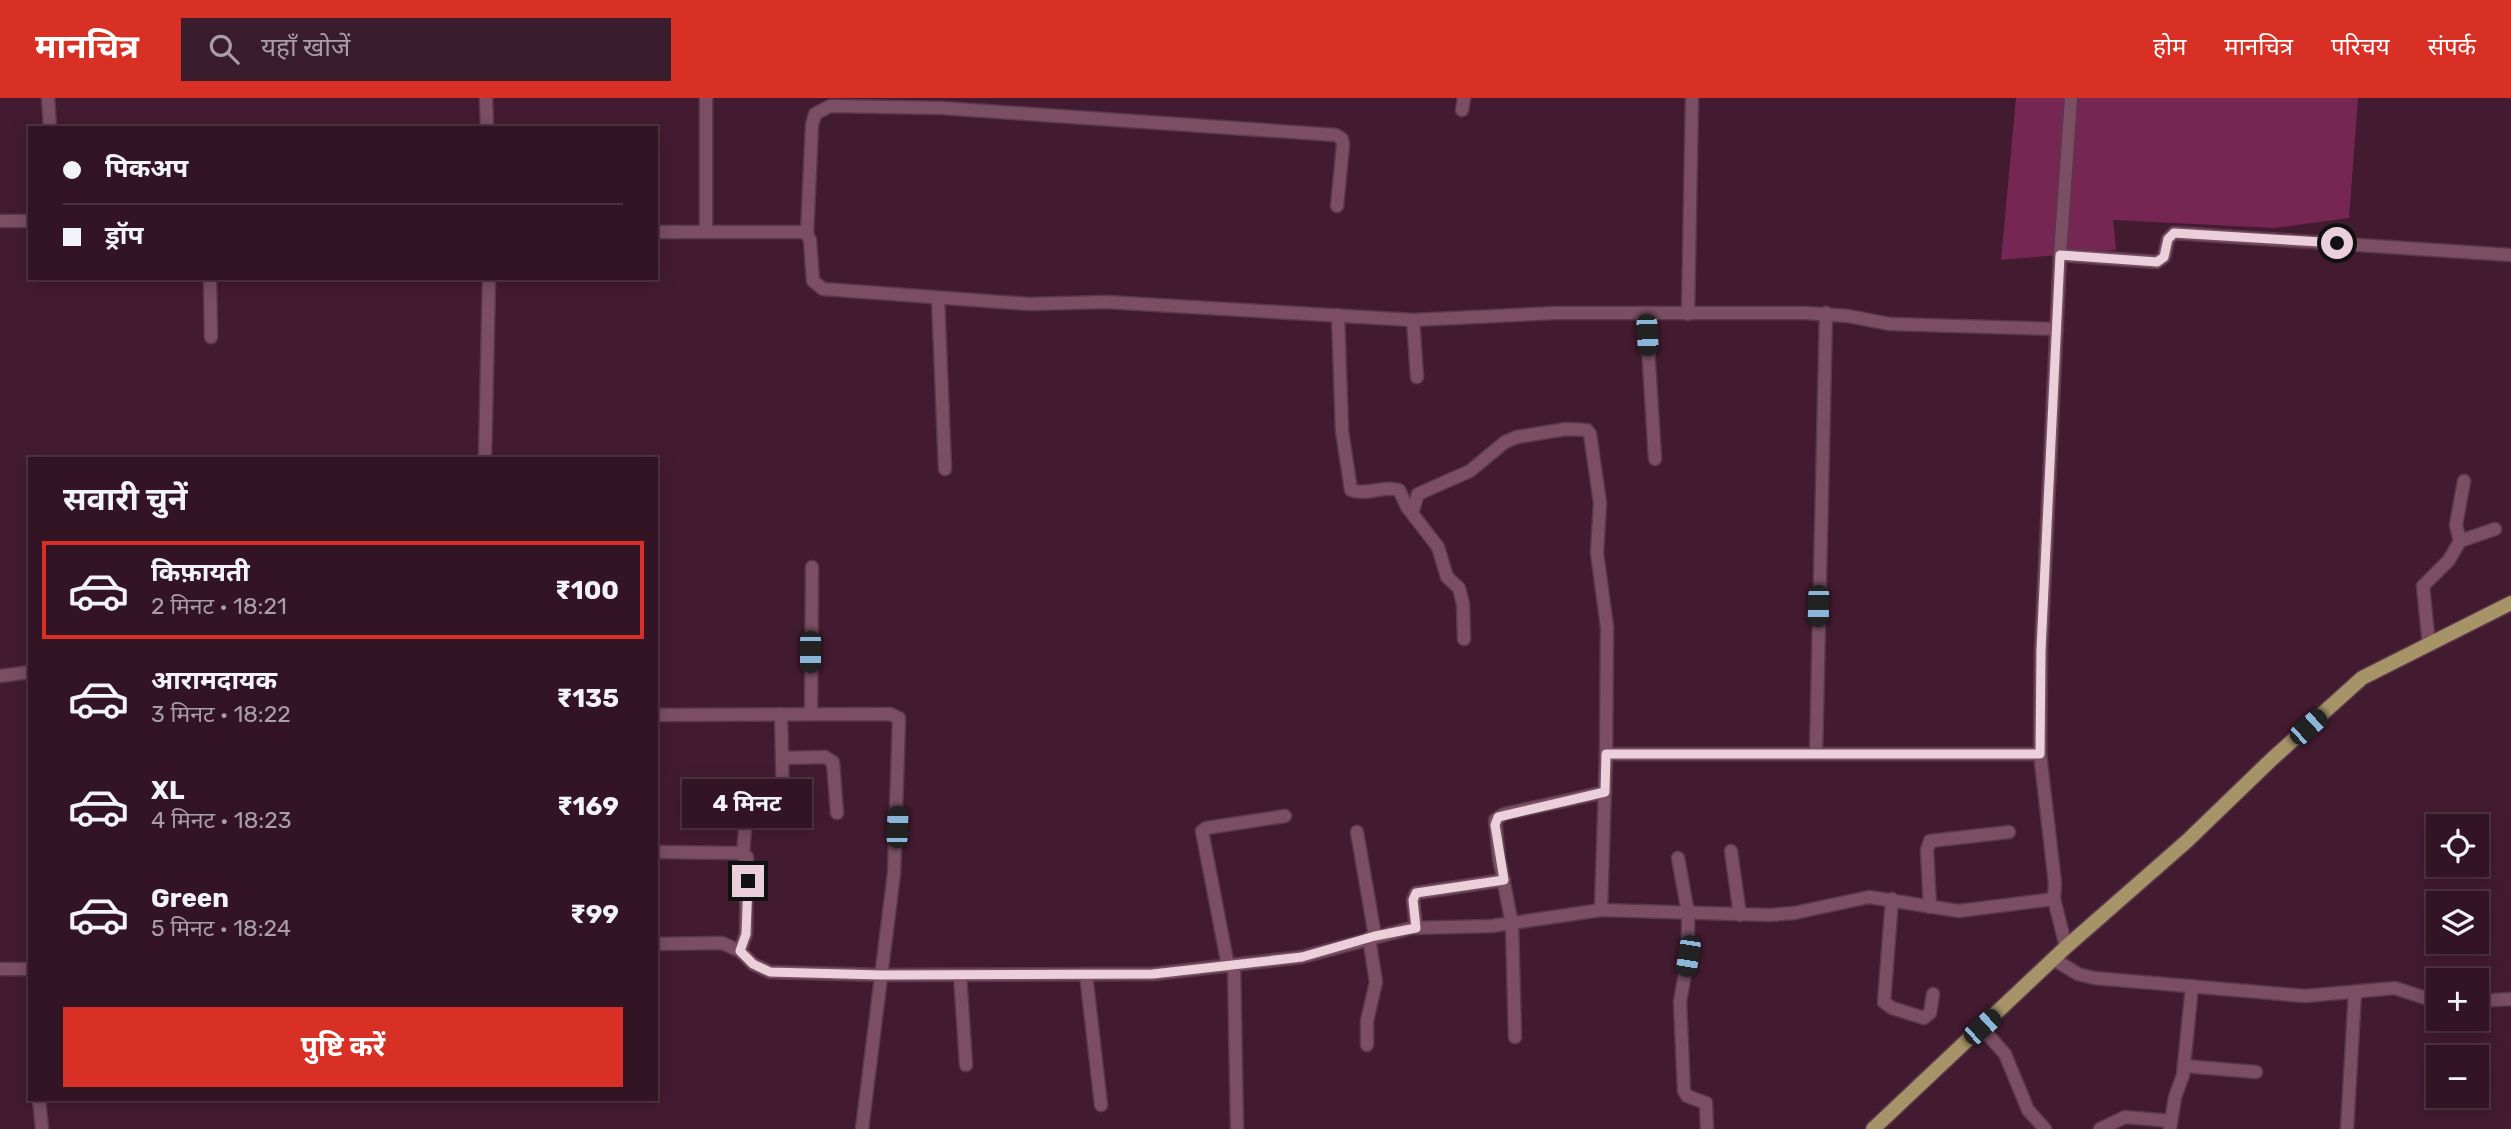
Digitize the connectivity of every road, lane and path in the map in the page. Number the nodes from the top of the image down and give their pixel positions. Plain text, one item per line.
1 (48, 98) edge
2 (486, 98) edge
3 (706, 98) edge
4 (1692, 98) edge
5 (2071, 98) edge
6 (50, 126) edge
7 (487, 126) edge
8 (1338, 206) dead end
9 (0, 221) edge
10 (28, 221) edge
11 (658, 232) edge
12 (706, 232) junction
13 (807, 234) junction
14 (2060, 255) junction
15 (2511, 255) edge
16 (210, 280) edge
17 (489, 280) edge
18 (938, 298) junction
19 (1826, 313) junction
20 (1688, 314) junction
21 (1338, 315) junction
22 (1646, 315) junction
23 (1413, 320) junction
24 (2057, 329) junction
25 (211, 337) dead end
26 (1417, 377) dead end
27 (485, 457) edge
28 (1655, 459) dead end
29 (945, 469) dead end
30 (2464, 481) dead end
31 (1412, 513) junction
32 (2495, 529) dead end
33 (2459, 541) junction
34 (812, 567) dead end
35 (2511, 603) edge
36 (1464, 639) dead end
37 (2429, 645) junction
38 (28, 673) edge
39 (0, 676) edge
40 (781, 714) junction
41 (811, 714) junction
42 (658, 715) edge
43 (1816, 753) junction
44 (1606, 754) junction
45 (2040, 754) junction
46 (782, 758) junction
47 (1605, 792) junction
48 (837, 813) dead end
49 (1285, 816) dead end
50 (1357, 832) dead end
51 (2009, 832) dead end
52 (1731, 851) dead end
53 (658, 852) edge
54 (743, 853) junction
55 (1678, 859) dead end
56 (1504, 880) junction
57 (1892, 899) junction
58 (2054, 899) junction
59 (1930, 907) junction
60 (1601, 910) junction
61 (1688, 913) junction
62 (1740, 915) junction
63 (1512, 924) junction
64 (1416, 928) junction
65 (1372, 937) junction
66 (658, 944) edge
67 (2066, 947) junction
68 (740, 951) junction
69 (2055, 960) junction
70 (1231, 965) junction
71 (0, 969) edge
72 (28, 969) edge
73 (1086, 974) junction
74 (881, 975) junction
75 (960, 975) junction
76 (2192, 986) junction
77 (2355, 992) junction
78 (1933, 994) dead end
79 (2426, 998) edge
80 (2511, 999) edge
81 (2489, 1000) edge
82 (1982, 1027) junction
83 (1515, 1037) dead end
84 (1367, 1045) dead end
85 (966, 1065) dead end
86 (2184, 1066) junction
87 (2256, 1072) dead end
88 (40, 1101) edge
89 (1101, 1105) dead end
90 (2171, 1125) edge
91 (42, 1129) edge
92 (862, 1129) edge
93 (1237, 1129) edge
94 (1707, 1129) edge
95 (1873, 1129) edge
96 (2045, 1129) edge
97 (2100, 1129) edge
98 (2347, 1129) edge

1 - 6 street
2 - 7 street
3 - 12 street
4 - 20 street
5 - 14 street
8 - 13 street
9 - 10 street
11 - 12 street
12 - 13 street
13 - 18 street
14 - 15 street
14 - 24 street
16 - 25 street
17 - 27 street
18 - 21 street
18 - 29 street
19 - 20 street
19 - 24 street
19 - 43 street
20 - 22 street
21 - 23 street
21 - 31 street
22 - 23 street
22 - 28 street
23 - 26 street
24 - 45 street
30 - 33 street
31 - 36 street
31 - 44 street
32 - 33 street
33 - 37 street
34 - 41 street
35 - 37 main road
37 - 67 main road
38 - 39 street
40 - 41 street
40 - 42 street
40 - 46 street
41 - 74 street
43 - 44 street
43 - 45 street
44 - 47 street
45 - 58 street
46 - 48 street
46 - 54 street
47 - 56 street
47 - 60 street
49 - 70 street
50 - 65 street
51 - 59 street
52 - 62 street
53 - 54 street
54 - 68 street
55 - 61 street
56 - 63 street
56 - 64 street
57 - 59 street
57 - 62 street
57 - 78 street
58 - 59 street
58 - 67 street
60 - 61 street
60 - 63 street
61 - 62 street
61 - 94 street
63 - 64 street
63 - 83 street
64 - 65 street
65 - 70 street
65 - 84 street
66 - 68 street
67 - 69 main road
68 - 74 street
69 - 76 street
69 - 82 main road
70 - 73 street
70 - 93 street
71 - 72 street
73 - 75 street
73 - 89 street
74 - 75 street
74 - 92 street
75 - 85 street
76 - 77 street
76 - 86 street
77 - 79 street
77 - 98 street
80 - 81 street
82 - 95 main road
82 - 96 street
86 - 87 street
86 - 90 street
88 - 91 street
90 - 97 street

